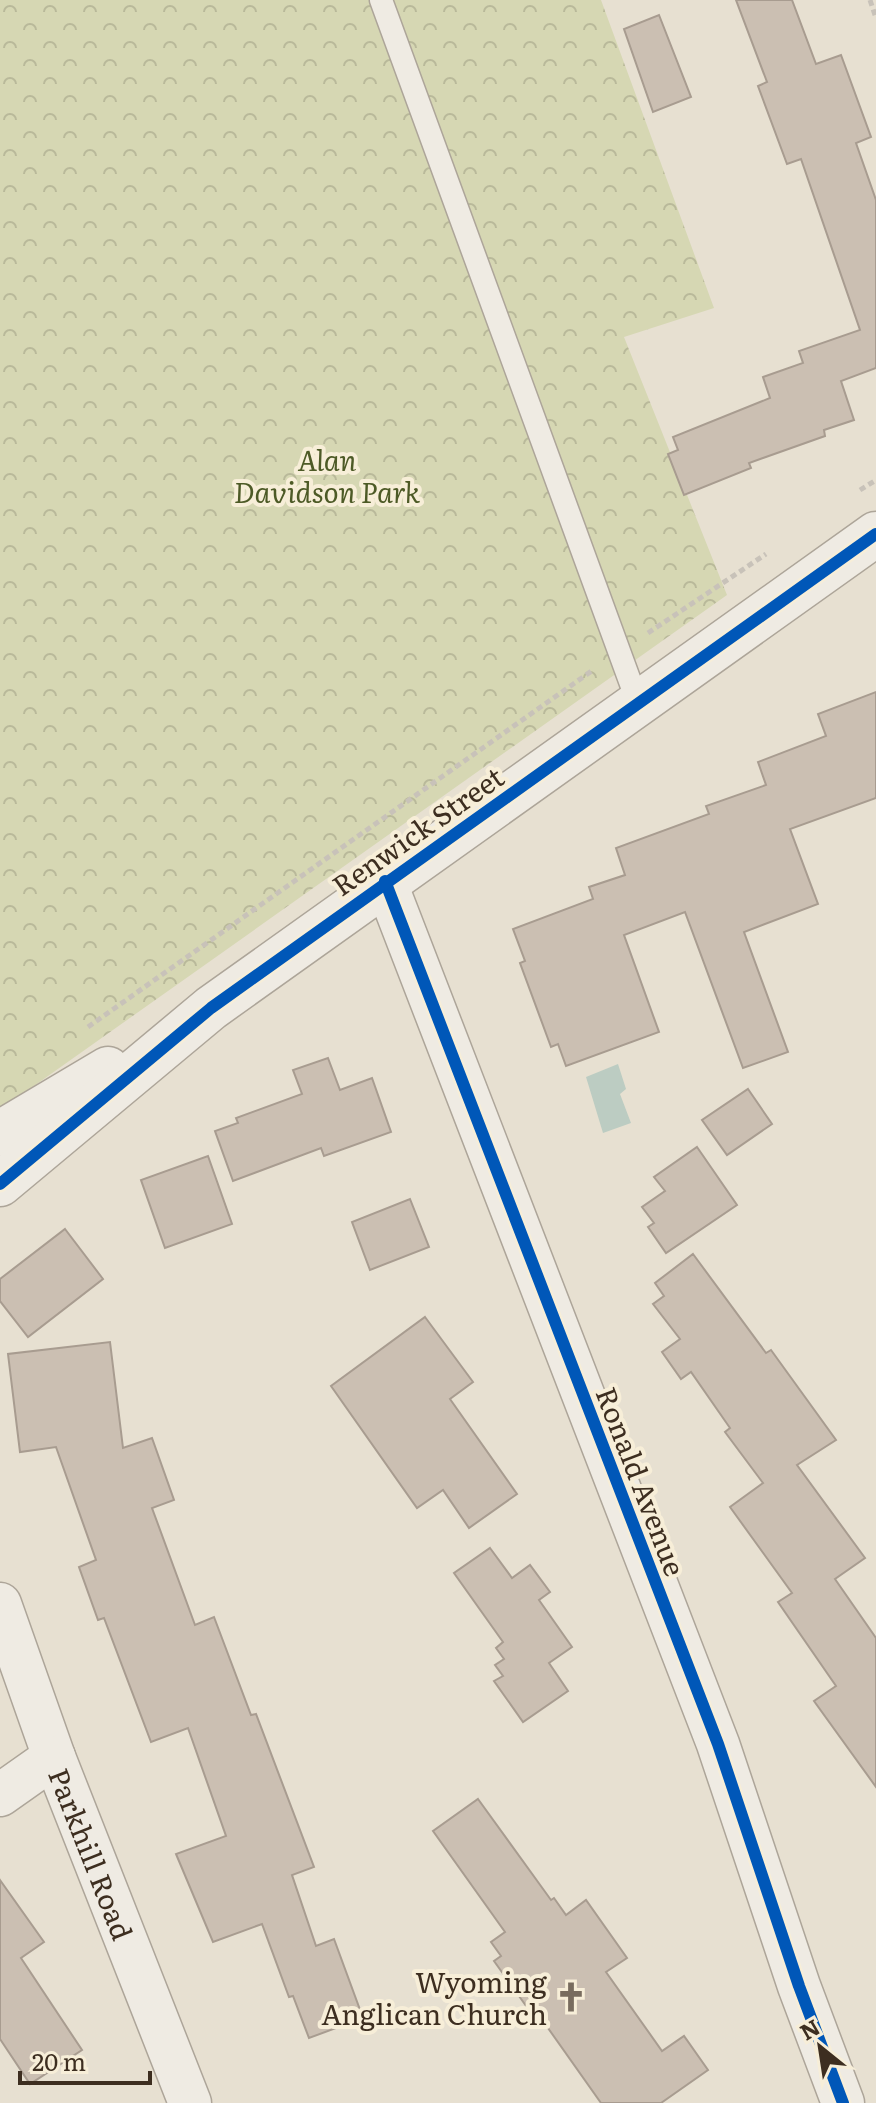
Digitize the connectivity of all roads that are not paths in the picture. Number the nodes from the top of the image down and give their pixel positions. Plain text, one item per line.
1 (381, 0) edge
2 (876, 534) edge
3 (638, 703) junction
4 (385, 881) junction
5 (211, 1008) junction
6 (0, 1133) edge
7 (0, 1184) edge
8 (0, 1604) edge
9 (54, 1757) junction
10 (0, 1795) edge
11 (190, 2103) edge
12 (843, 2103) edge

1 - 3 lane
2 - 3 street, Renwick Street
3 - 4 street, Renwick Street
4 - 5 street, Renwick Street
4 - 12 street, Ronald Avenue
5 - 6 street, Renwick Street
5 - 7 street, Renwick Street
8 - 9 street, Parkhill Road
9 - 10 street
9 - 11 street, Parkhill Road

